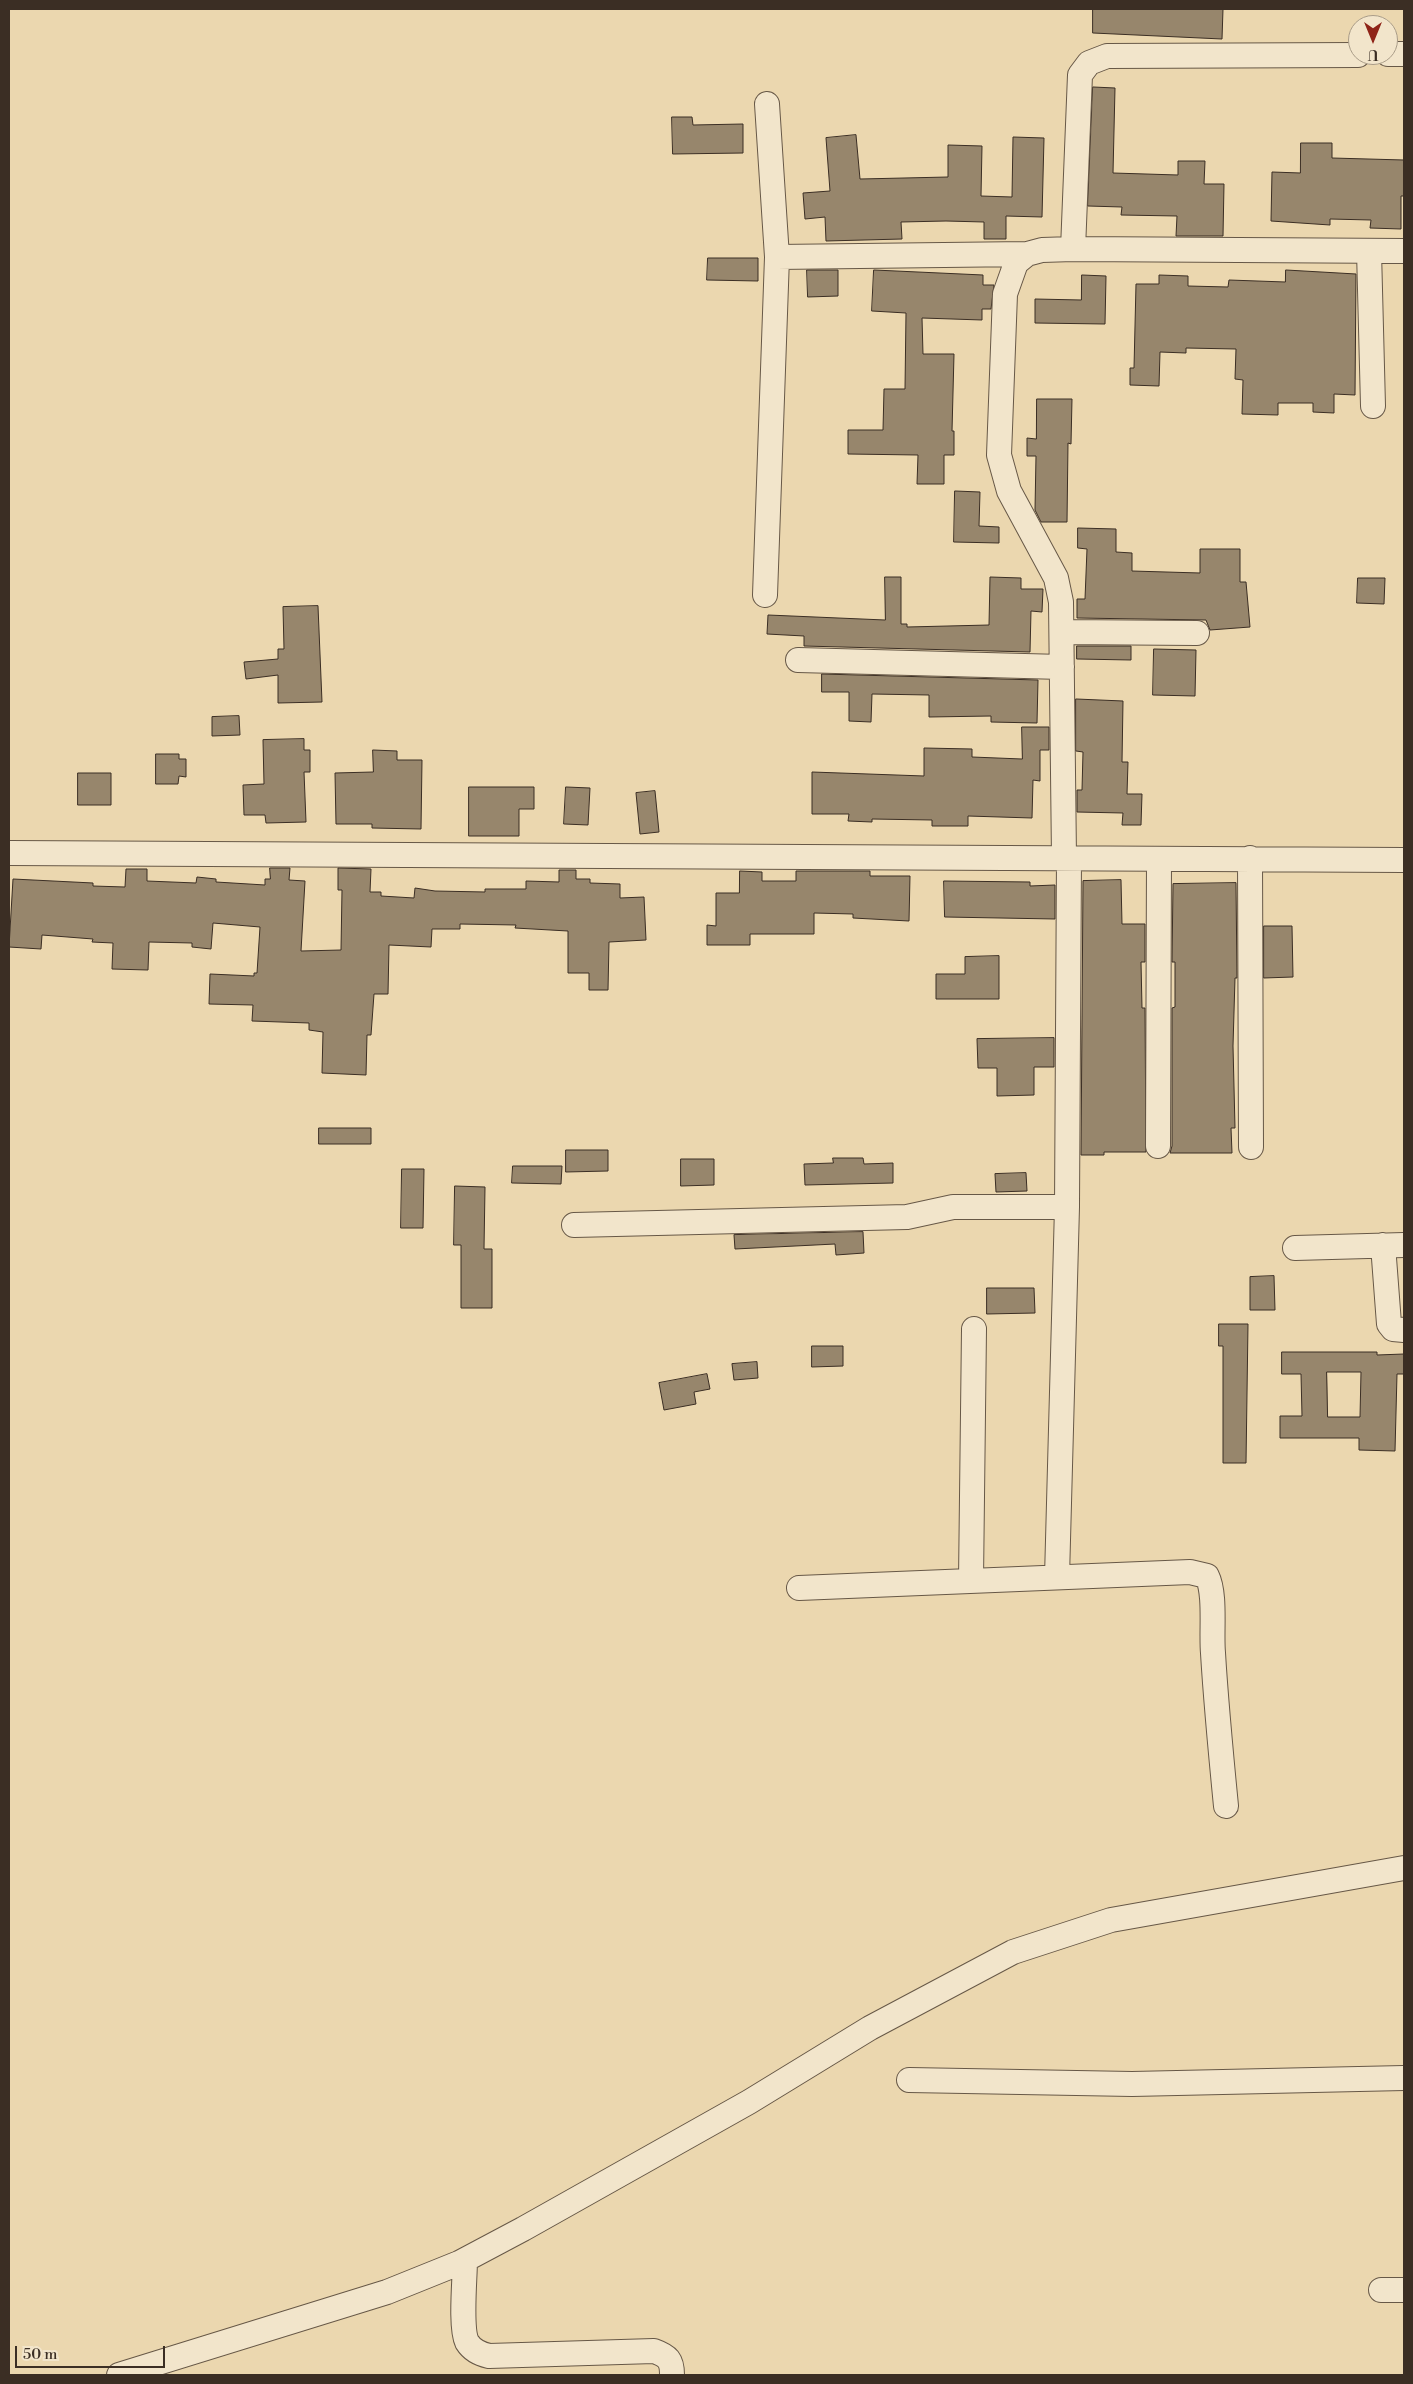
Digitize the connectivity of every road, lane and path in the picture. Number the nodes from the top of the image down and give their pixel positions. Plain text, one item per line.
1 (1348, 55) edge
2 (767, 104) dead end
3 (1073, 249) junction
4 (1369, 251) junction
5 (1404, 251) edge
6 (1027, 254) junction
7 (777, 257) junction
8 (1373, 406) dead end
9 (765, 595) dead end
10 (1062, 632) junction
11 (1196, 633) dead end
12 (798, 660) dead end
13 (1062, 667) junction
14 (9, 853) edge
15 (1067, 858) junction
16 (1159, 858) junction
17 (1250, 858) junction
18 (1404, 860) edge
19 (1158, 1146) dead end
20 (1251, 1147) dead end
21 (1067, 1207) junction
22 (574, 1225) dead end
23 (1394, 1245) edge
24 (1295, 1248) dead end
25 (974, 1329) dead end
26 (1404, 1330) edge
27 (1058, 1576) junction
28 (971, 1580) junction
29 (799, 1588) dead end
30 (1226, 1806) dead end
31 (1404, 1868) edge
32 (1404, 2078) edge
33 (909, 2080) dead end
34 (465, 2260) junction
35 (1381, 2290) dead end
36 (1404, 2290) edge
37 (119, 2375) edge
38 (672, 2375) edge

1 - 3 street
2 - 7 street
3 - 4 street
3 - 6 street
4 - 5 street
4 - 8 street
6 - 7 street
6 - 10 street
7 - 9 street
10 - 11 street
10 - 13 street
12 - 13 street
13 - 15 street
14 - 15 street
15 - 16 street
15 - 21 street
16 - 17 street
16 - 19 street
17 - 18 street
17 - 20 street
21 - 22 street
21 - 27 street
23 - 24 street
23 - 26 street
25 - 28 street
27 - 28 street
27 - 30 street
28 - 29 street
31 - 34 street
32 - 33 street
34 - 37 street
34 - 38 street
35 - 36 street

